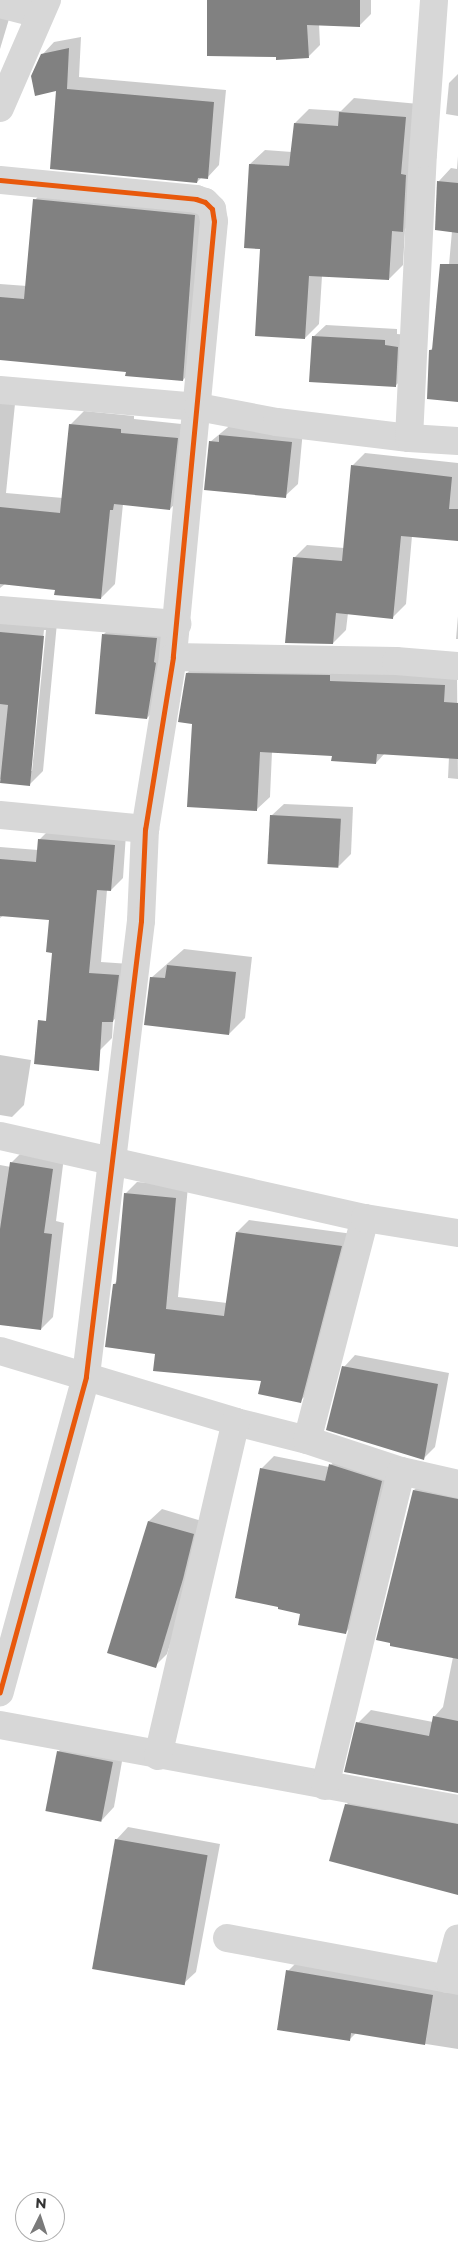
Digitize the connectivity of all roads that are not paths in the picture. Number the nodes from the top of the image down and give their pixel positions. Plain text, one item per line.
1 (434, 0) edge
2 (0, 4) edge
3 (43, 7) edge
4 (0, 108) edge
5 (0, 180) edge
6 (0, 390) edge
7 (198, 407) junction
8 (410, 438) junction
9 (458, 441) edge
10 (0, 610) edge
11 (177, 624) junction
12 (173, 657) junction
13 (458, 666) edge
14 (0, 815) edge
15 (145, 829) junction
16 (0, 1136) edge
17 (112, 1161) junction
18 (365, 1218) junction
19 (458, 1233) edge
20 (0, 1351) edge
21 (86, 1377) junction
22 (236, 1422) junction
23 (307, 1440) junction
24 (401, 1471) junction
25 (458, 1484) edge
26 (0, 1692) edge
27 (0, 1726) edge
28 (158, 1756) junction
29 (325, 1786) junction
30 (458, 1809) edge
31 (227, 1938) dead end
32 (458, 1938) edge
33 (453, 1980) edge

1 - 8 street
2 - 3 street
3 - 4 street
5 - 7 street
6 - 7 street
7 - 8 street
7 - 11 street
8 - 9 street
10 - 11 street
11 - 12 street
12 - 13 street
12 - 15 street
14 - 15 street
15 - 17 street
16 - 17 street
17 - 18 street
17 - 21 street
18 - 19 street
18 - 23 street
20 - 21 street
21 - 22 street
21 - 26 street
22 - 23 street
22 - 28 street
23 - 24 street
24 - 25 street
24 - 29 street
27 - 28 street
28 - 29 street
29 - 30 street
31 - 33 street
32 - 33 street

